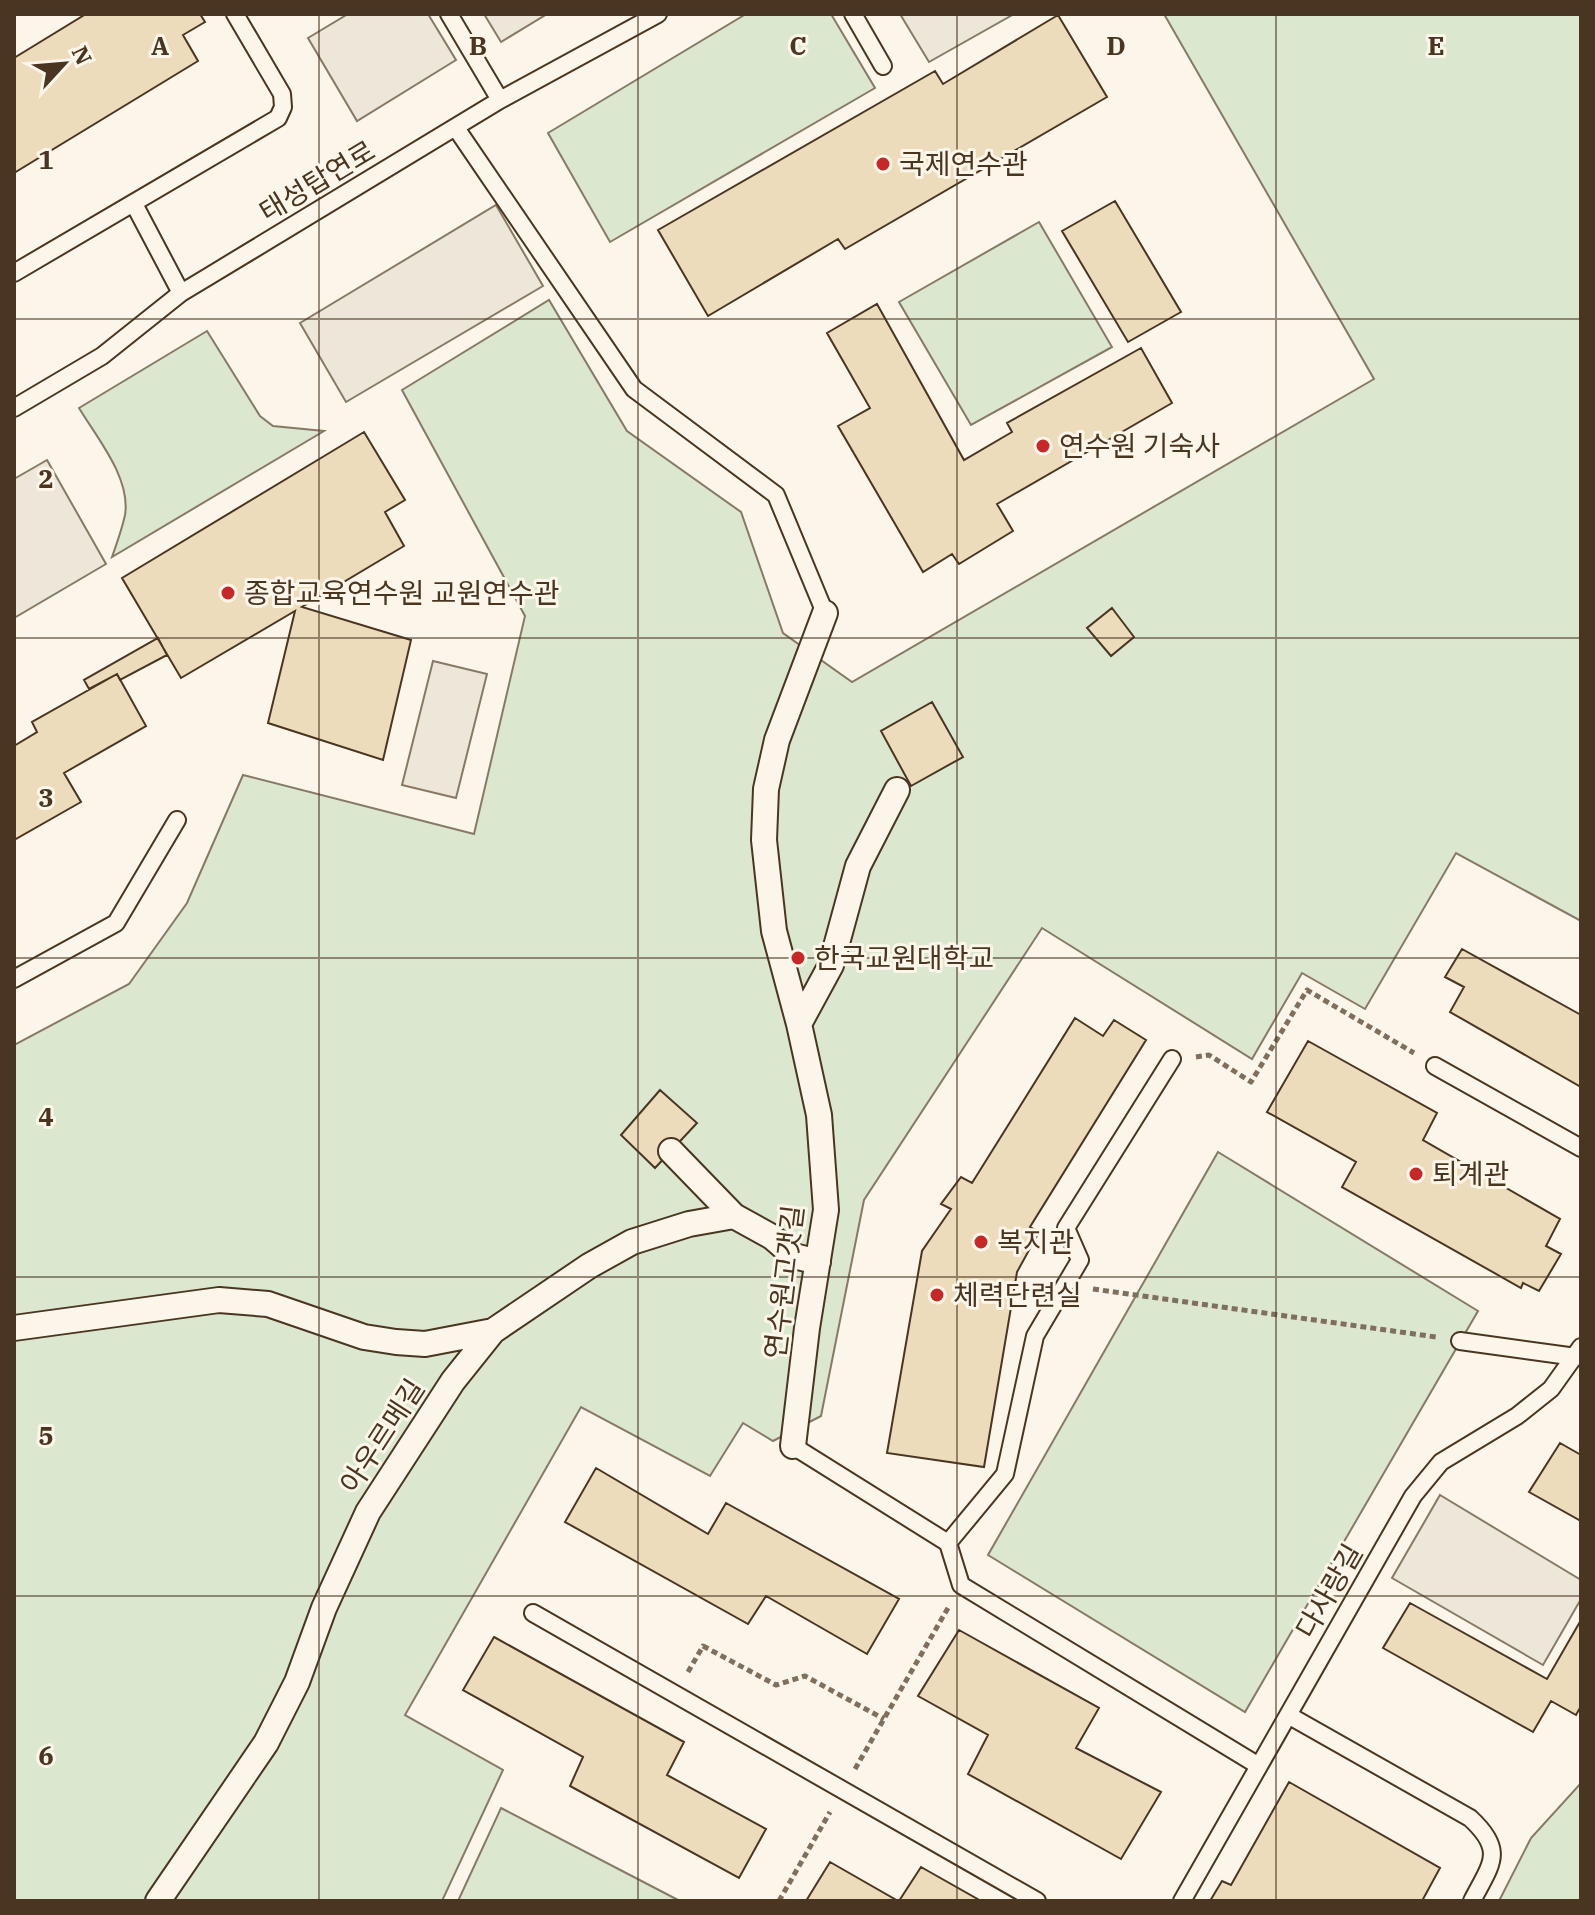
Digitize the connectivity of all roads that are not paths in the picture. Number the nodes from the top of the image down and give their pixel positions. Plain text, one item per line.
1 (235, 14) edge
2 (449, 14) edge
3 (658, 14) edge
4 (853, 14) edge
5 (883, 66) dead end
6 (500, 100) junction
7 (456, 128) junction
8 (134, 204) junction
9 (14, 273) edge
10 (181, 293) junction
11 (14, 408) edge
12 (825, 613) joint
13 (897, 790) dead end
14 (177, 820) dead end
15 (14, 979) edge
16 (799, 1024) junction
17 (1172, 1059) road end
18 (1435, 1066) road end
19 (1581, 1148) edge
20 (671, 1151) dead end
21 (734, 1216) junction
22 (818, 1262) junction
23 (14, 1328) edge
24 (493, 1331) junction
25 (1460, 1341) road end
26 (1578, 1352) edge
27 (793, 1446) joint
28 (948, 1543) junction
29 (533, 1613) dead end
30 (1288, 1715) junction
31 (1259, 1766) junction
32 (158, 1901) edge
33 (1037, 1901) edge
34 (1182, 1901) edge
35 (1472, 1901) edge

1 - 8 lane
2 - 6 lane
3 - 6 lane, 태성탑연로
4 - 5 lane
6 - 7 lane, 태성탑연로
7 - 10 lane, 태성탑연로
7 - 12 lane
8 - 9 lane
8 - 10 lane
10 - 11 lane, 태성탑연로
12 - 16 street, 연수원고갯길
13 - 16 street
14 - 15 lane
16 - 22 street, 연수원고갯길
17 - 28 lane
18 - 19 lane
20 - 21 street
21 - 22 street
21 - 24 street, 아우르메길
22 - 27 street, 연수원고갯길
23 - 24 street
24 - 32 street, 아우르메길
25 - 26 lane
26 - 30 lane, 다사랑길
27 - 28 lane
28 - 31 lane
29 - 33 lane
30 - 31 lane, 다사랑길
30 - 35 lane
31 - 34 lane, 다사랑길

